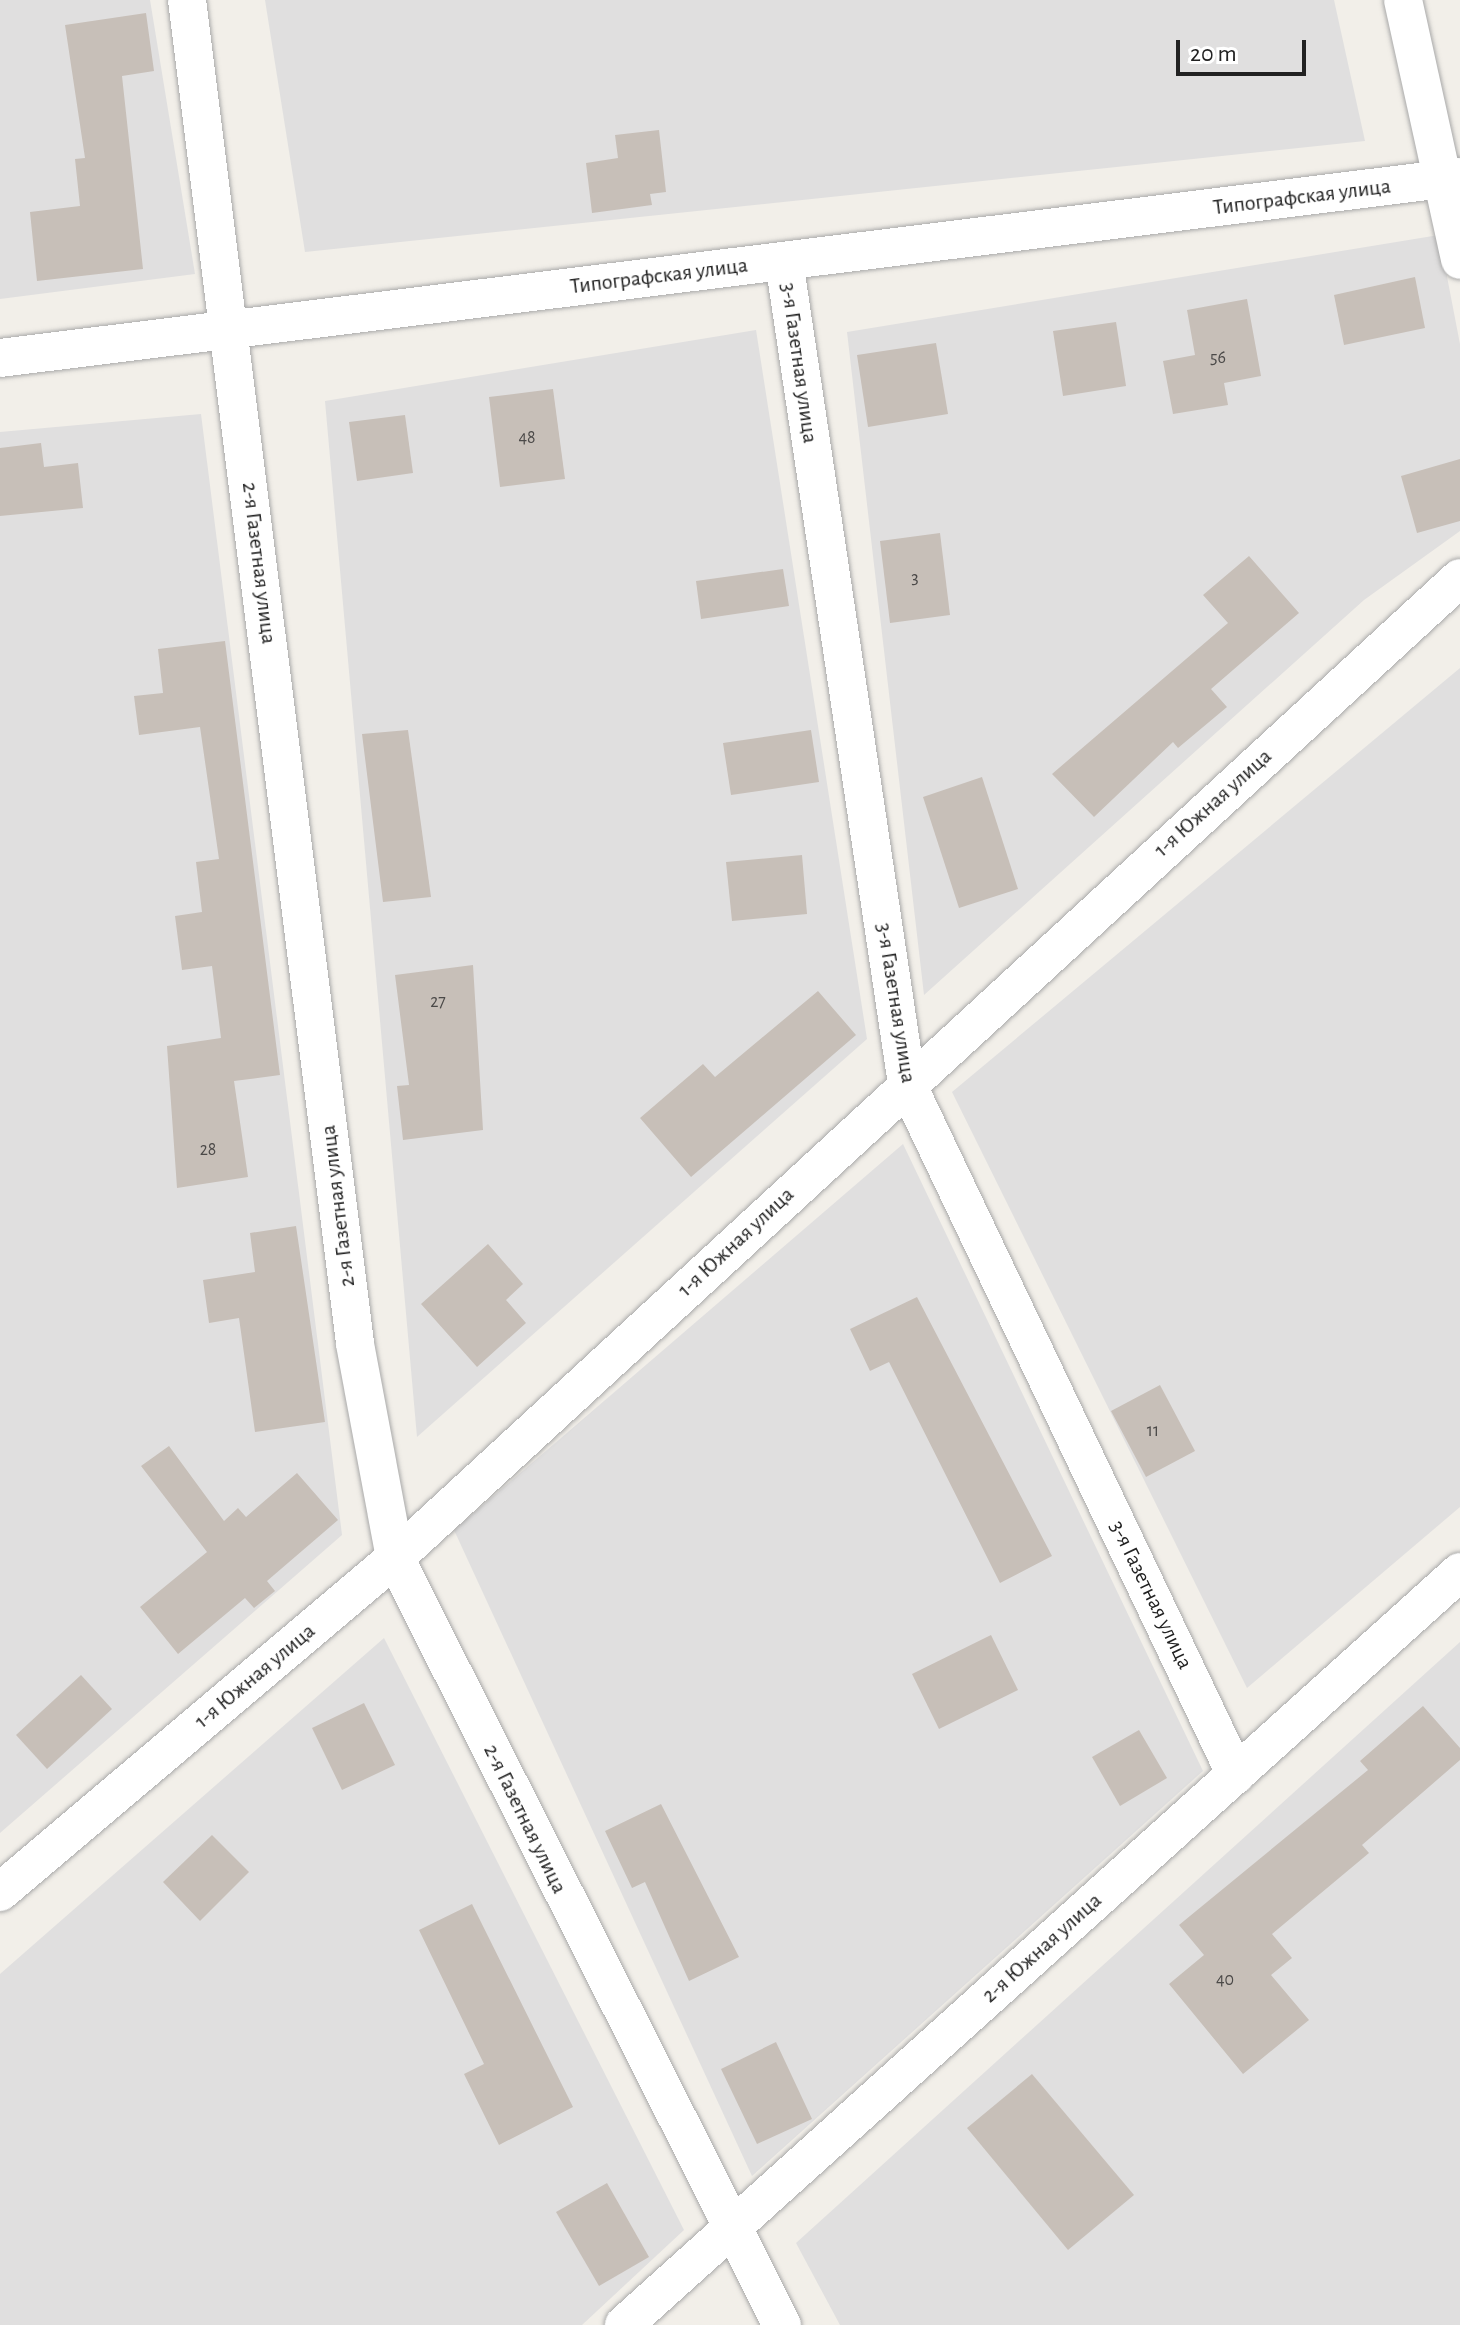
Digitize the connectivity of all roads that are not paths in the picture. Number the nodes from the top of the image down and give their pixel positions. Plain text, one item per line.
1 (187, 0) edge
2 (1403, 0) edge
3 (1449, 178) edge
4 (1460, 260) edge
5 (784, 261) junction
6 (229, 329) junction
7 (0, 358) edge
8 (1460, 578) edge
9 (907, 1084) junction
10 (395, 1558) junction
11 (1460, 1572) edge
12 (1236, 1775) junction
13 (0, 1892) edge
14 (728, 2229) junction
15 (624, 2325) edge
16 (782, 2325) edge

1 - 6 street, 2-я Газетная улица
2 - 3 street
3 - 4 street
3 - 5 street, Типографская улица
5 - 6 street, Типографская улица
5 - 9 street, 3-я Газетная улица
6 - 7 street, Типографская улица
6 - 10 street, 2-я Газетная улица
8 - 9 street, 1-я Южная улица
9 - 10 street, 1-я Южная улица
9 - 12 street, 3-я Газетная улица
10 - 13 street, 1-я Южная улица
10 - 14 street, 2-я Газетная улица
11 - 12 street, 2-я Южная улица
12 - 14 street, 2-я Южная улица
14 - 15 street, 2-я Южная улица
14 - 16 street, 2-я Газетная улица

